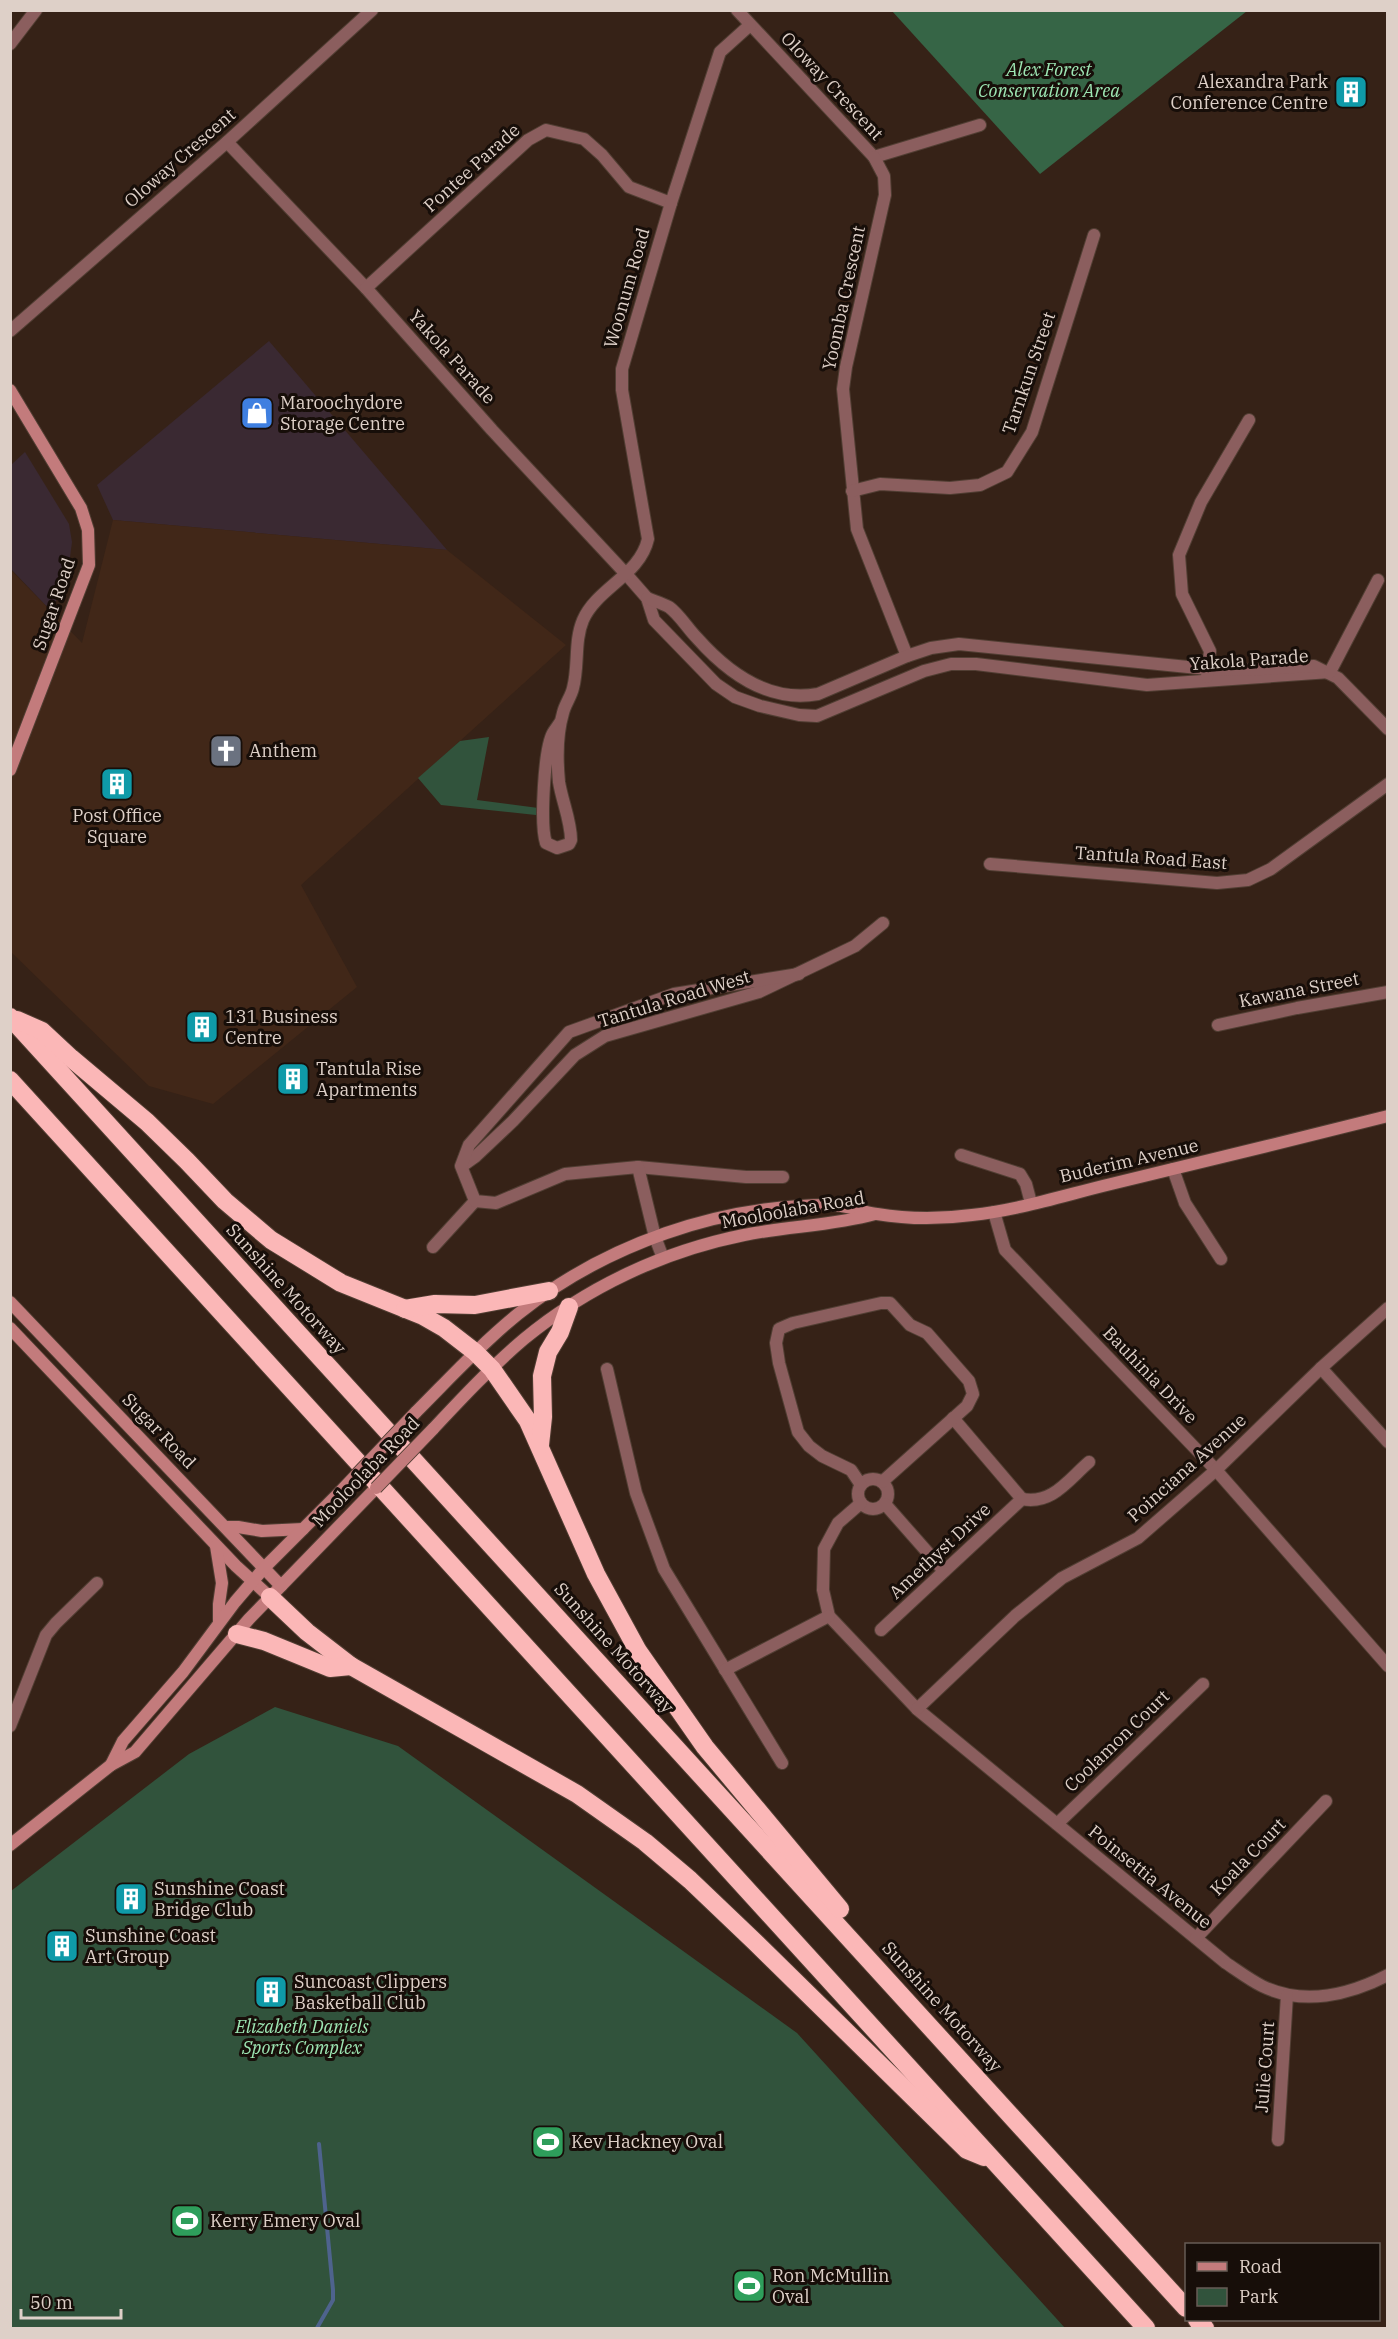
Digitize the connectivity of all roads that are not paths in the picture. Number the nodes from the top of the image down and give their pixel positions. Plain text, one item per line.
1 (36, 10) edge
2 (372, 10) edge
3 (737, 10) edge
4 (750, 24) junction
5 (10, 44) edge
6 (980, 124) dead end
7 (227, 142) junction
8 (874, 157) junction
9 (671, 203) junction
10 (1094, 235) dead end
11 (366, 288) junction
12 (10, 331) edge
13 (10, 390) edge
14 (1249, 420) dead end
15 (852, 491) junction
16 (626, 574) junction
17 (1378, 580) dead end
18 (647, 598) junction
19 (907, 656) junction
20 (1330, 672) junction
21 (1208, 675) junction
22 (561, 721) junction
23 (1388, 729) edge
24 (10, 770) edge
25 (1388, 784) edge
26 (990, 864) dead end
27 (883, 923) dead end
28 (799, 974) junction
29 (1388, 992) edge
30 (11, 1017) edge
31 (1218, 1025) dead end
32 (10, 1080) edge
33 (1388, 1116) edge
34 (961, 1155) dead end
35 (461, 1166) junction
36 (639, 1167) junction
37 (1173, 1169) junction
38 (783, 1177) dead end
39 (475, 1201) junction
40 (1031, 1203) junction
41 (994, 1212) junction
42 (876, 1214) junction
43 (655, 1237) junction
44 (433, 1247) dead end
45 (663, 1258) junction
46 (1221, 1259) dead end
47 (549, 1291) junction
48 (10, 1302) edge
49 (569, 1306) junction
50 (405, 1308) junction
51 (1388, 1308) edge
52 (10, 1328) edge
53 (475, 1352) junction
54 (1320, 1368) junction
55 (492, 1369) junction
56 (607, 1369) dead end
57 (953, 1418) junction
58 (1388, 1442) edge
59 (540, 1445) junction
60 (1089, 1462) dead end
61 (1216, 1470) junction
62 (882, 1482) junction
63 (861, 1485) junction
64 (1022, 1499) junction
65 (861, 1503) junction
66 (885, 1503) junction
67 (226, 1527) junction
68 (303, 1529) junction
69 (216, 1546) junction
70 (264, 1568) junction
71 (944, 1571) junction
72 (252, 1582) junction
73 (97, 1583) dead end
74 (276, 1592) junction
75 (829, 1616) junction
76 (219, 1622) junction
77 (881, 1630) dead end
78 (237, 1634) junction
79 (351, 1666) junction
80 (1388, 1666) edge
81 (725, 1670) junction
82 (1203, 1684) dead end
83 (917, 1709) junction
84 (10, 1726) edge
85 (782, 1763) dead end
86 (111, 1765) junction
87 (1326, 1801) dead end
88 (1057, 1824) junction
89 (10, 1845) edge
90 (1196, 1938) junction
91 (1388, 1975) edge
92 (1287, 1995) junction
93 (924, 2019) junction
94 (1278, 2140) dead end
95 (994, 2162) junction
96 (1185, 2307) edge
97 (1146, 2328) edge

1 - 5 street
2 - 7 street, Oloway Crescent
3 - 4 street, Oloway Crescent
4 - 8 street, Oloway Crescent
4 - 9 street, Woonum Road
6 - 8 street, Oloway Crescent
7 - 11 street, Yakola Parade
7 - 12 street, Oloway Crescent
8 - 15 street, Yoomba Crescent
9 - 11 street, Pontee Parade
9 - 16 street, Woonum Road
10 - 15 street, Tarnkun Street
11 - 16 street, Yakola Parade
13 - 24 main road, Sugar Road
14 - 21 street
15 - 19 street, Yoomba Crescent
16 - 18 street, Yakola Parade
16 - 22 street, Woonum Road
17 - 20 street
18 - 19 street, Yakola Parade
18 - 21 street, Yakola Parade
19 - 21 street, Yakola Parade
20 - 21 street, Yakola Parade
20 - 23 street
22 - 22 street
25 - 26 street, Tantula Road East
27 - 28 street, Tantula Road West
28 - 35 street, Tantula Road West
28 - 35 street, Tantula Road West
29 - 31 street, Kawana Street
30 - 50 highway
30 - 93 highway, Sunshine Motorway
32 - 95 highway
33 - 37 main road, Buderim Avenue
34 - 40 street
35 - 39 street
36 - 38 street
36 - 39 street
36 - 43 street
37 - 40 main road, Buderim Avenue
37 - 46 street
39 - 44 street
40 - 41 main road, Buderim Avenue
41 - 42 main road, Buderim Avenue
41 - 61 street, Bauhinia Drive
42 - 43 main road, Mooloolaba Road
42 - 45 main road, Mooloolaba Road
43 - 45 street
43 - 47 main road, Mooloolaba Road
45 - 49 main road, Mooloolaba Road
47 - 50 highway
47 - 53 main road, Mooloolaba Road
48 - 67 main road, Sugar Road
49 - 55 main road, Mooloolaba Road
49 - 59 highway
50 - 53 highway
51 - 54 street, Poinciana Avenue
52 - 69 main road, Sugar Road
53 - 55 highway
53 - 68 main road, Mooloolaba Road, bridge
54 - 58 street
54 - 61 street, Poinciana Avenue
55 - 59 highway
55 - 74 main road, Mooloolaba Road, bridge
56 - 81 street
57 - 62 street
57 - 63 street
57 - 64 street
59 - 93 highway
60 - 64 street
61 - 80 street, Bauhinia Drive
61 - 83 street, Poinciana Avenue
62 - 63 street
62 - 66 street
63 - 65 street
64 - 71 street, Amethyst Drive
65 - 66 street
65 - 75 street
66 - 71 street
67 - 68 main road
67 - 70 main road, Sugar Road
68 - 70 main road, Mooloolaba Road
69 - 72 main road, Sugar Road
69 - 76 main road
70 - 72 main road, Mooloolaba Road
70 - 74 main road, Sugar Road
71 - 77 street, Amethyst Drive
72 - 74 main road, Sugar Road
72 - 76 main road, Mooloolaba Road
73 - 84 street
74 - 78 main road, Mooloolaba Road
74 - 79 highway
75 - 81 street
75 - 83 street, Poinsettia Avenue
76 - 86 main road, Mooloolaba Road
78 - 79 highway
78 - 86 main road, Mooloolaba Road
79 - 95 highway
81 - 85 street
82 - 88 street, Coolamon Court
83 - 88 street, Poinsettia Avenue
86 - 89 main road, Mooloolaba Road
87 - 90 street, Koala Court
88 - 90 street, Poinsettia Avenue
90 - 92 street, Poinsettia Avenue
91 - 92 street, Poinsettia Avenue
92 - 94 street, Julie Court
93 - 96 highway, Sunshine Motorway
95 - 97 highway

